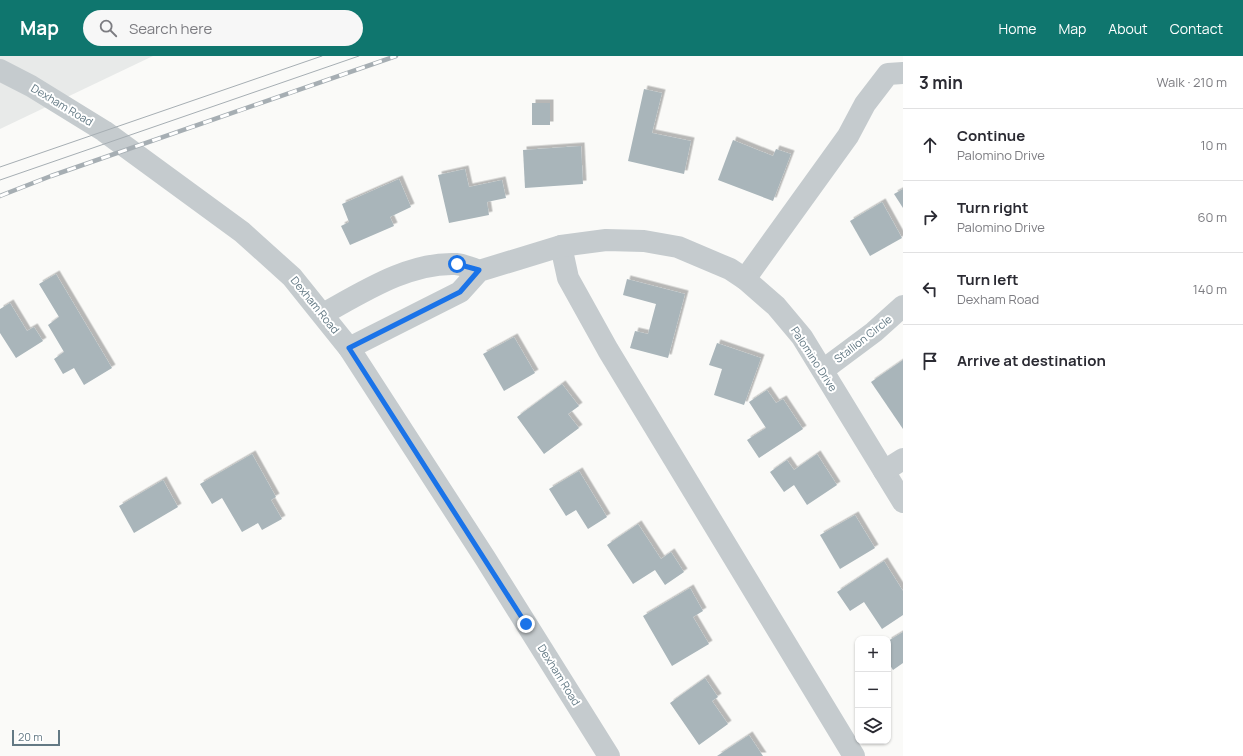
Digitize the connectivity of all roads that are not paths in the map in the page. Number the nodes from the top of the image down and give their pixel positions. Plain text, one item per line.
1 (0, 70) edge
2 (903, 73) edge
3 (561, 246) junction
4 (479, 270) junction
5 (745, 279) junction
6 (903, 306) edge
7 (323, 314) junction
8 (349, 348) junction
9 (823, 370) junction
10 (903, 459) edge
11 (884, 471) junction
12 (903, 502) edge
13 (608, 756) edge
14 (854, 756) edge

1 - 7 street, Dexham Road
2 - 5 street
3 - 4 street, Palomino Drive
3 - 5 street, Palomino Drive
3 - 14 street
4 - 7 street
4 - 8 street
5 - 9 street, Palomino Drive
6 - 9 street, Stallion Circle
7 - 8 street, Dexham Road
8 - 13 street, Dexham Road
9 - 11 street, Palomino Drive
10 - 11 street
11 - 12 street, Palomino Drive

